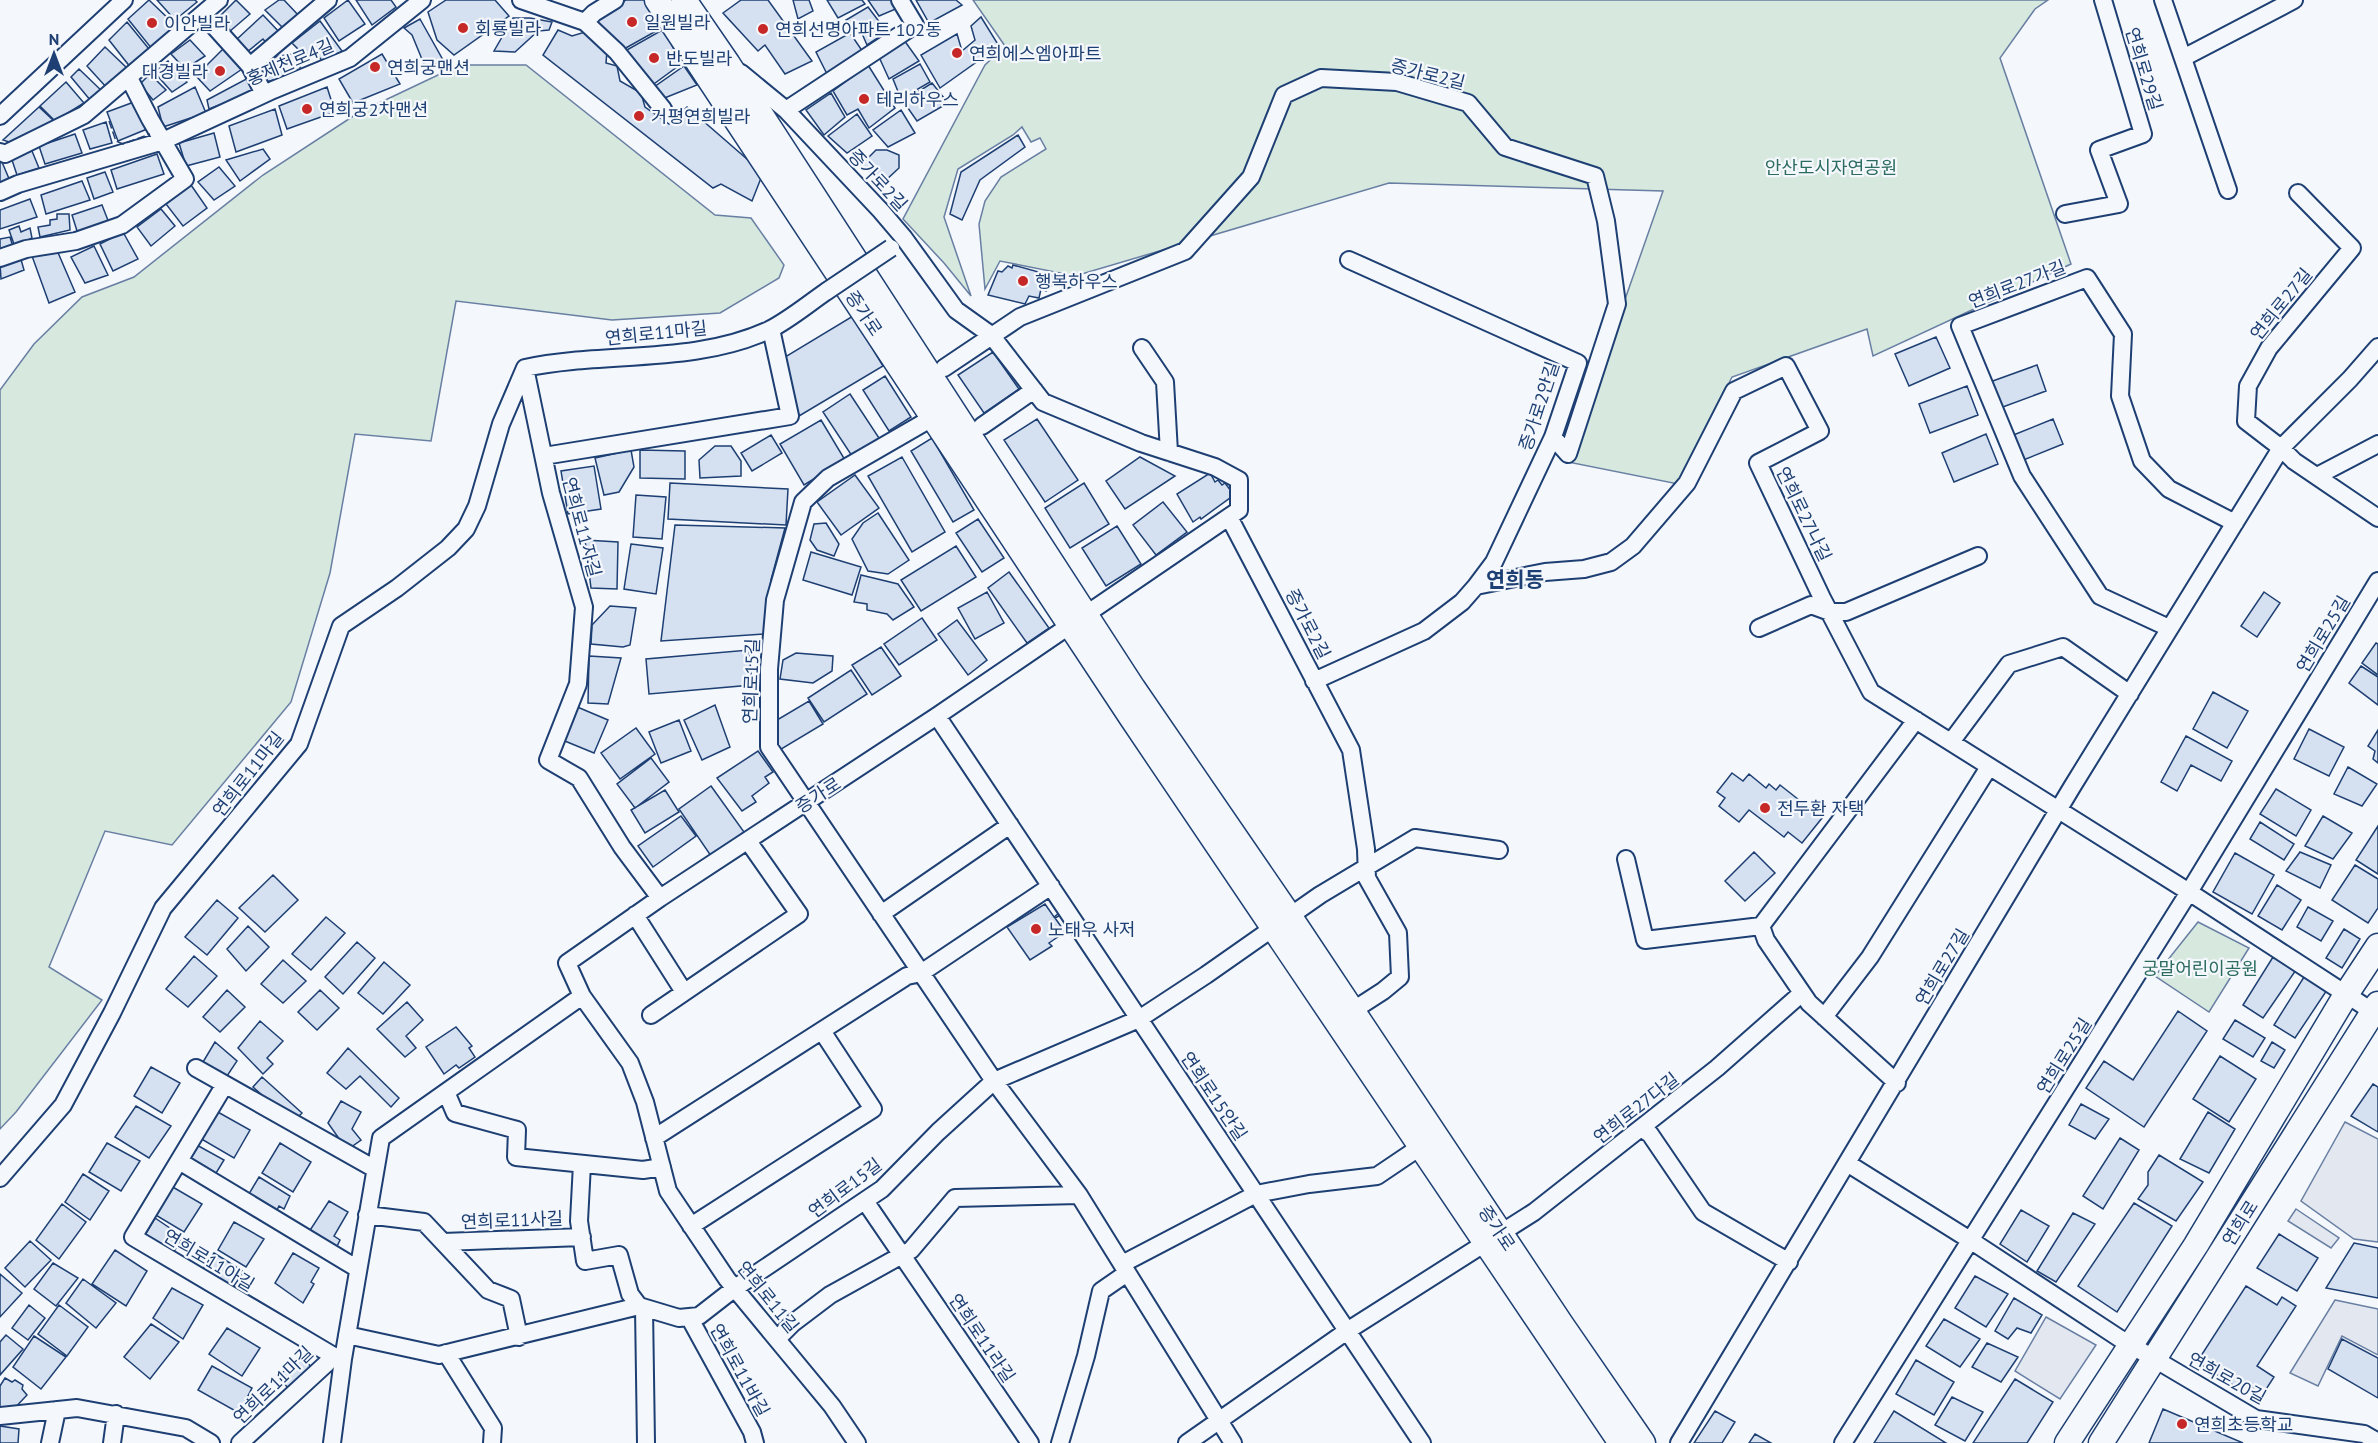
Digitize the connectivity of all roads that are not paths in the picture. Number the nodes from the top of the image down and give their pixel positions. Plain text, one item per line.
1 (124, 0) edge
2 (219, 0) edge
3 (328, 0) edge
4 (422, 0) edge
5 (521, 0) edge
6 (615, 0) edge
7 (657, 0) edge
8 (684, 0) edge
9 (900, 0) edge
10 (2103, 0) edge
11 (2163, 0) edge
12 (2294, 0) edge
13 (203, 14) junction
14 (585, 22) junction
15 (2183, 57) junction
16 (724, 60) junction
17 (250, 66) junction
18 (129, 78) junction
19 (264, 94) junction
20 (663, 110) dead end
21 (786, 110) junction
22 (0, 116) edge
23 (163, 141) junction
24 (0, 152) edge
25 (2228, 190) dead end
26 (0, 192) edge
27 (2298, 192) dead end
28 (2065, 214) dead end
29 (898, 243) junction
30 (0, 258) edge
31 (1348, 260) dead end
32 (771, 329) junction
33 (991, 335) junction
34 (2378, 347) edge
35 (1142, 348) dead end
36 (525, 368) junction
37 (944, 368) dead end
38 (1034, 390) junction
39 (932, 418) junction
40 (982, 426) dead end
41 (1553, 438) junction
42 (2378, 444) edge
43 (2281, 448) junction
44 (1169, 452) junction
45 (544, 456) junction
46 (2317, 476) junction
47 (1229, 517) junction
48 (2378, 518) edge
49 (2235, 523) junction
50 (1978, 556) dead end
51 (2378, 581) edge
52 (1476, 586) junction
53 (1831, 612) junction
54 (1078, 621) junction
55 (1760, 628) dead end
56 (2169, 628) junction
57 (1314, 681) junction
58 (2130, 694) junction
59 (937, 716) junction
60 (1916, 720) junction
61 (1951, 742) junction
62 (1989, 767) junction
63 (806, 803) junction
64 (2060, 811) junction
65 (1010, 825) junction
66 (748, 841) junction
67 (1499, 850) dead end
68 (1626, 859) dead end
69 (1365, 867) junction
70 (1051, 886) junction
71 (2189, 892) junction
72 (660, 898) junction
73 (881, 914) junction
74 (636, 915) junction
75 (1282, 922) junction
76 (1761, 926) junction
77 (2378, 946) edge
78 (567, 963) joint
79 (921, 973) junction
80 (684, 992) junction
81 (1802, 993) junction
82 (2347, 993) junction
83 (582, 996) junction
84 (2376, 1010) edge
85 (1352, 1011) junction
86 (651, 1015) dead end
87 (1824, 1017) junction
88 (1139, 1019) junction
89 (822, 1031) junction
90 (196, 1068) dead end
91 (994, 1081) junction
92 (1897, 1083) junction
93 (224, 1086) junction
94 (446, 1092) junction
95 (1641, 1128) junction
96 (654, 1138) junction
97 (1420, 1147) junction
98 (179, 1161) junction
99 (1847, 1163) junction
100 (582, 1164) junction
101 (662, 1167) junction
102 (375, 1169) junction
103 (0, 1178) edge
104 (1256, 1194) junction
105 (1079, 1195) junction
106 (864, 1201) junction
107 (367, 1215) junction
108 (691, 1226) junction
109 (582, 1237) junction
110 (1493, 1239) junction
111 (1970, 1240) junction
112 (443, 1242) junction
113 (901, 1255) junction
114 (1789, 1262) junction
115 (358, 1269) junction
116 (1124, 1269) junction
117 (735, 1288) junction
118 (642, 1307) junction
119 (689, 1317) junction
120 (1347, 1330) junction
121 (347, 1335) junction
122 (519, 1337) junction
123 (777, 1339) junction
124 (2133, 1345) junction
125 (446, 1353) junction
126 (337, 1357) junction
127 (2154, 1359) junction
128 (57, 1410) junction
129 (116, 1414) junction
130 (0, 1416) edge
131 (1219, 1422) junction
132 (194, 1438) edge
133 (2378, 1442) edge
134 (50, 1443) edge
135 (112, 1443) edge
136 (211, 1443) edge
137 (240, 1443) edge
138 (332, 1443) edge
139 (492, 1443) edge
140 (646, 1443) edge
141 (755, 1443) edge
142 (857, 1443) edge
143 (1030, 1443) edge
144 (1060, 1443) edge
145 (1187, 1443) edge
146 (1233, 1443) edge
147 (1422, 1443) edge
148 (1621, 1443) edge
149 (1643, 1443) edge
150 (1679, 1443) edge
151 (1843, 1443) edge
152 (2067, 1443) edge
153 (2101, 1443) edge

1 - 22 street
2 - 13 street
3 - 17 street, 홍제천로4길
4 - 19 street, 홍제천로4길
5 - 14 street
6 - 14 street
7 - 39 main road, 증가로
8 - 16 main road, 증가로
9 - 21 street
10 - 28 street, 연희로29길
11 - 15 street
12 - 15 street
13 - 17 street
13 - 18 street
14 - 20 street
15 - 25 street
16 - 21 street, 증가로2길
16 - 54 main road, 증가로
17 - 19 street
18 - 23 street
18 - 24 street
19 - 23 street, 홍제천로4길
21 - 29 street, 증가로2길
23 - 26 street, 홍제천로4길
23 - 30 street
27 - 43 street, 연희로27길
29 - 32 street, 연희로11마길, bridge
29 - 33 street, 증가로2길
31 - 41 street, 증가로2안길
32 - 36 street, 연희로11마길
32 - 45 street, 연희로11자길
33 - 37 street
33 - 38 street, 증가로2길
33 - 41 street, 증가로2길
34 - 43 street, 연희로27길
35 - 44 street
36 - 45 street
36 - 103 street, 연희로11마길
38 - 40 street
38 - 44 street, 증가로2길
39 - 54 main road, 증가로
39 - 63 street, 연희로15길
41 - 52 street, 증가로2안길
42 - 46 street
43 - 46 street
43 - 49 street, 연희로27길
44 - 47 street, 증가로2길
45 - 72 street, 연희로11자길
46 - 48 street
47 - 54 street, 증가로
47 - 57 street, 증가로2길
49 - 56 street, 연희로27길
49 - 56 street, 연희로27가길
50 - 53 street
51 - 71 street, 연희로25길
52 - 53 street, 연희로27나길
52 - 57 street, 증가로2안길
53 - 55 street
53 - 60 street, 연희로27나길
54 - 59 street, 증가로
54 - 75 main road, 증가로
56 - 58 street, 연희로27길
57 - 69 street, 증가로2길
58 - 61 street
58 - 64 street, 연희로27길
59 - 63 street, 증가로
59 - 65 street, 연희로15안길
60 - 61 street, 연희로27나길
60 - 76 street
61 - 62 street, 연희로27나길
62 - 64 street, 연희로27나길
62 - 87 street
63 - 66 street, 증가로
63 - 73 street, 연희로15길
64 - 71 street
64 - 92 street, 연희로27길
65 - 70 street, 연희로15안길
65 - 73 street
66 - 72 street, 증가로
66 - 80 street
67 - 69 street
68 - 76 street
69 - 75 street
69 - 85 street
70 - 79 street
70 - 88 street, 연희로15안길
71 - 82 street
71 - 111 street, 연희로25길
72 - 74 street, 증가로
73 - 79 street, 연희로15길
74 - 78 street, 증가로
74 - 80 street
75 - 85 main road, 증가로
75 - 88 street
75 - 97 main road, 증가로
76 - 81 street
77 - 82 main road, 연희로
78 - 83 street, 연희로11길
79 - 89 street
79 - 91 street, 연희로15길
80 - 86 street
81 - 87 street
81 - 95 street, 연희로27다길
82 - 84 street
82 - 124 main road, 연희로
83 - 94 street
83 - 96 street, 연희로11길
84 - 127 main road, 연희로
85 - 110 main road, 증가로
87 - 92 street
88 - 91 street
88 - 104 street, 연희로15안길
89 - 96 street
89 - 108 street
90 - 93 street
91 - 105 street, 연희로15길
91 - 106 street, 연희로15길
92 - 99 street, 연희로27길
93 - 98 street, 연희로11아길
93 - 102 street
94 - 100 street
94 - 102 street
95 - 110 street, 연희로27다길
95 - 114 street
96 - 101 street, 연희로11길
97 - 104 street
97 - 110 main road, 증가로
98 - 115 street
98 - 126 street, 연희로11아길
99 - 111 street
99 - 114 street, 연희로27길
100 - 101 street
100 - 109 street, 연희로11사길
101 - 108 street, 연희로11길
102 - 107 street
104 - 116 street
104 - 120 street, 연희로15안길
105 - 113 street
105 - 116 street, 연희로15길
106 - 113 street, 연희로11라길
106 - 117 street, 연희로15길
107 - 112 street, 연희로11사길
107 - 115 street
108 - 117 street, 연희로11길
109 - 112 street, 연희로11사길
109 - 118 street, 연희로11사길
110 - 120 street
110 - 148 main road, 증가로
110 - 149 main road, 증가로
111 - 124 street
111 - 151 street, 연희로25길
112 - 122 street, 연희로11사길
113 - 123 street
113 - 143 street, 연희로11라길
114 - 150 street, 연희로27길
115 - 121 street
116 - 131 street, 연희로15길
116 - 144 street
117 - 119 street
117 - 123 street, 연희로11길
118 - 119 street
118 - 122 street
118 - 140 street
119 - 141 street, 연희로11바길
120 - 131 street
120 - 147 street, 연희로15안길
121 - 125 street
121 - 126 street
122 - 125 street
123 - 142 street, 연희로11길
124 - 127 street, 연희로20길
124 - 152 main road, 연희로
125 - 139 street
126 - 137 street, 연희로11마길
126 - 138 street
127 - 133 street, 연희로20길
127 - 153 main road, 연희로
128 - 129 street
128 - 130 street
128 - 134 street
129 - 132 street
129 - 135 street
131 - 145 street
131 - 146 street, 연희로15길
132 - 136 street

